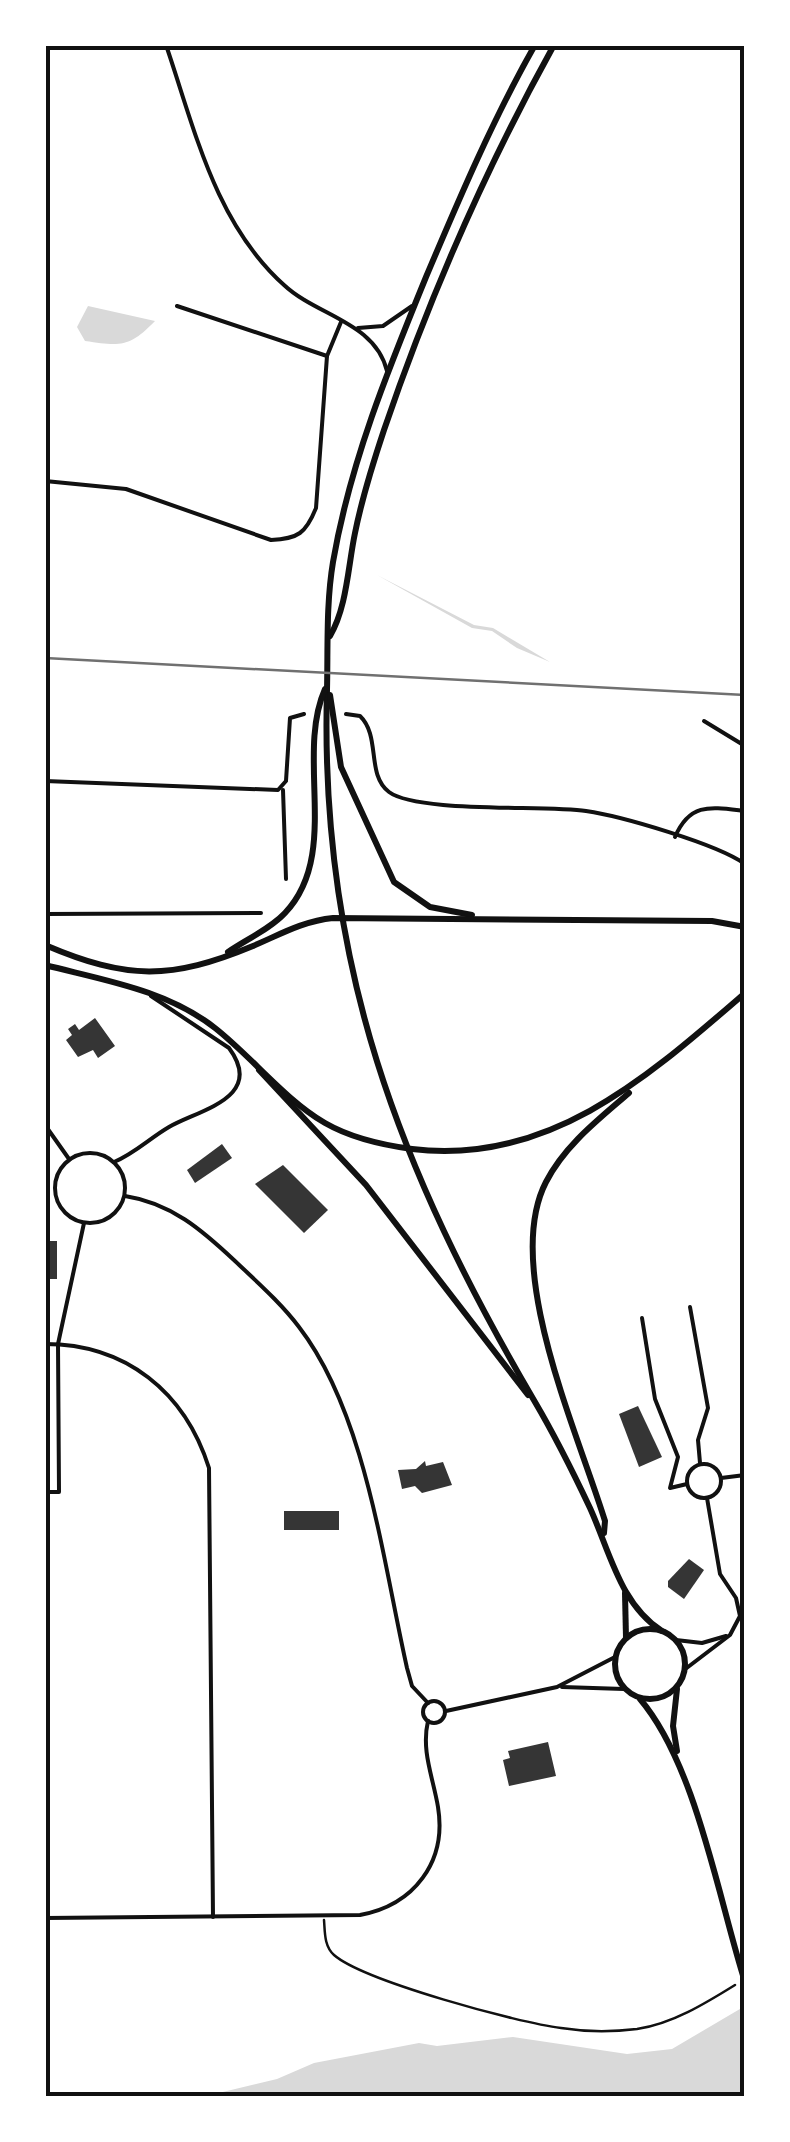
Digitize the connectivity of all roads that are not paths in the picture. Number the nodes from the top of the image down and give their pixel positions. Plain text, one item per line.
1 (166, 45) edge
2 (535, 45) edge
3 (554, 45) edge
4 (415, 303) junction
5 (177, 306) dead end
6 (342, 322) junction
7 (356, 328) junction
8 (327, 356) junction
9 (388, 373) junction
10 (45, 481) edge
11 (330, 638) junction
12 (327, 683) junction
13 (304, 714) dead end
14 (346, 714) dead end
15 (704, 721) dead end
16 (745, 746) edge
17 (45, 781) edge
18 (282, 788) junction
19 (745, 812) edge
20 (675, 837) junction
21 (745, 864) edge
22 (286, 879) dead end
23 (261, 913) dead end
24 (45, 914) edge
25 (498, 919) junction
26 (745, 927) edge
27 (45, 945) edge
28 (223, 956) junction
29 (45, 965) edge
30 (143, 992) junction
31 (745, 993) edge
32 (238, 1046) junction
33 (645, 1079) junction
34 (45, 1125) edge
35 (69, 1160) junction
36 (114, 1162) junction
37 (55, 1190) junction
38 (45, 1191) edge
39 (126, 1196) junction
40 (84, 1223) junction
41 (690, 1307) dead end
42 (642, 1318) dead end
43 (45, 1344) edge
44 (58, 1344) junction
45 (535, 1402) junction
46 (700, 1463) junction
47 (745, 1474) edge
48 (721, 1478) junction
49 (687, 1484) junction
50 (45, 1492) edge
51 (707, 1498) junction
52 (604, 1537) junction
53 (625, 1592) junction
54 (662, 1631) junction
55 (730, 1635) junction
56 (626, 1638) junction
57 (676, 1640) junction
58 (615, 1657) junction
59 (684, 1670) junction
60 (558, 1687) junction
61 (677, 1687) junction
62 (624, 1689) junction
63 (640, 1699) junction
64 (428, 1703) junction
65 (446, 1711) junction
66 (428, 1721) junction
67 (678, 1762) junction
68 (213, 1916) junction
69 (45, 1918) edge
70 (745, 1980) edge

1 - 6 street
2 - 4 main road
3 - 11 main road
4 - 7 street
4 - 9 main road
5 - 8 street
6 - 7 street
6 - 8 street
7 - 9 street
8 - 10 street
9 - 11 main road
11 - 12 main road
12 - 25 main road
12 - 28 main road
12 - 45 main road
13 - 18 street
14 - 20 street
15 - 16 street
17 - 18 street
18 - 22 street
19 - 20 street
20 - 21 street
23 - 24 street
25 - 26 main road
25 - 28 main road
27 - 28 main road
29 - 30 main road
30 - 32 main road
30 - 36 street
31 - 33 main road
32 - 33 main road
32 - 45 main road
33 - 52 main road
34 - 35 street
35 - 36 street
35 - 37 street
36 - 39 street
37 - 38 street
37 - 40 street
39 - 40 street
39 - 64 street
40 - 44 street
41 - 46 street
42 - 49 street
43 - 44 street
44 - 50 street
44 - 68 street
45 - 52 main road
46 - 48 street
46 - 49 street
47 - 48 street
48 - 51 street
49 - 51 street
51 - 55 street
52 - 53 main road
53 - 54 main road
53 - 56 main road
54 - 56 main road
54 - 57 main road
55 - 57 street
55 - 59 street
56 - 58 main road
57 - 59 main road
58 - 60 street
58 - 62 main road
59 - 61 main road
60 - 62 street
60 - 65 street
61 - 63 main road
61 - 67 main road
62 - 63 main road
63 - 67 main road
64 - 65 street
64 - 66 street
65 - 66 street
66 - 68 street
67 - 70 main road
68 - 69 street

